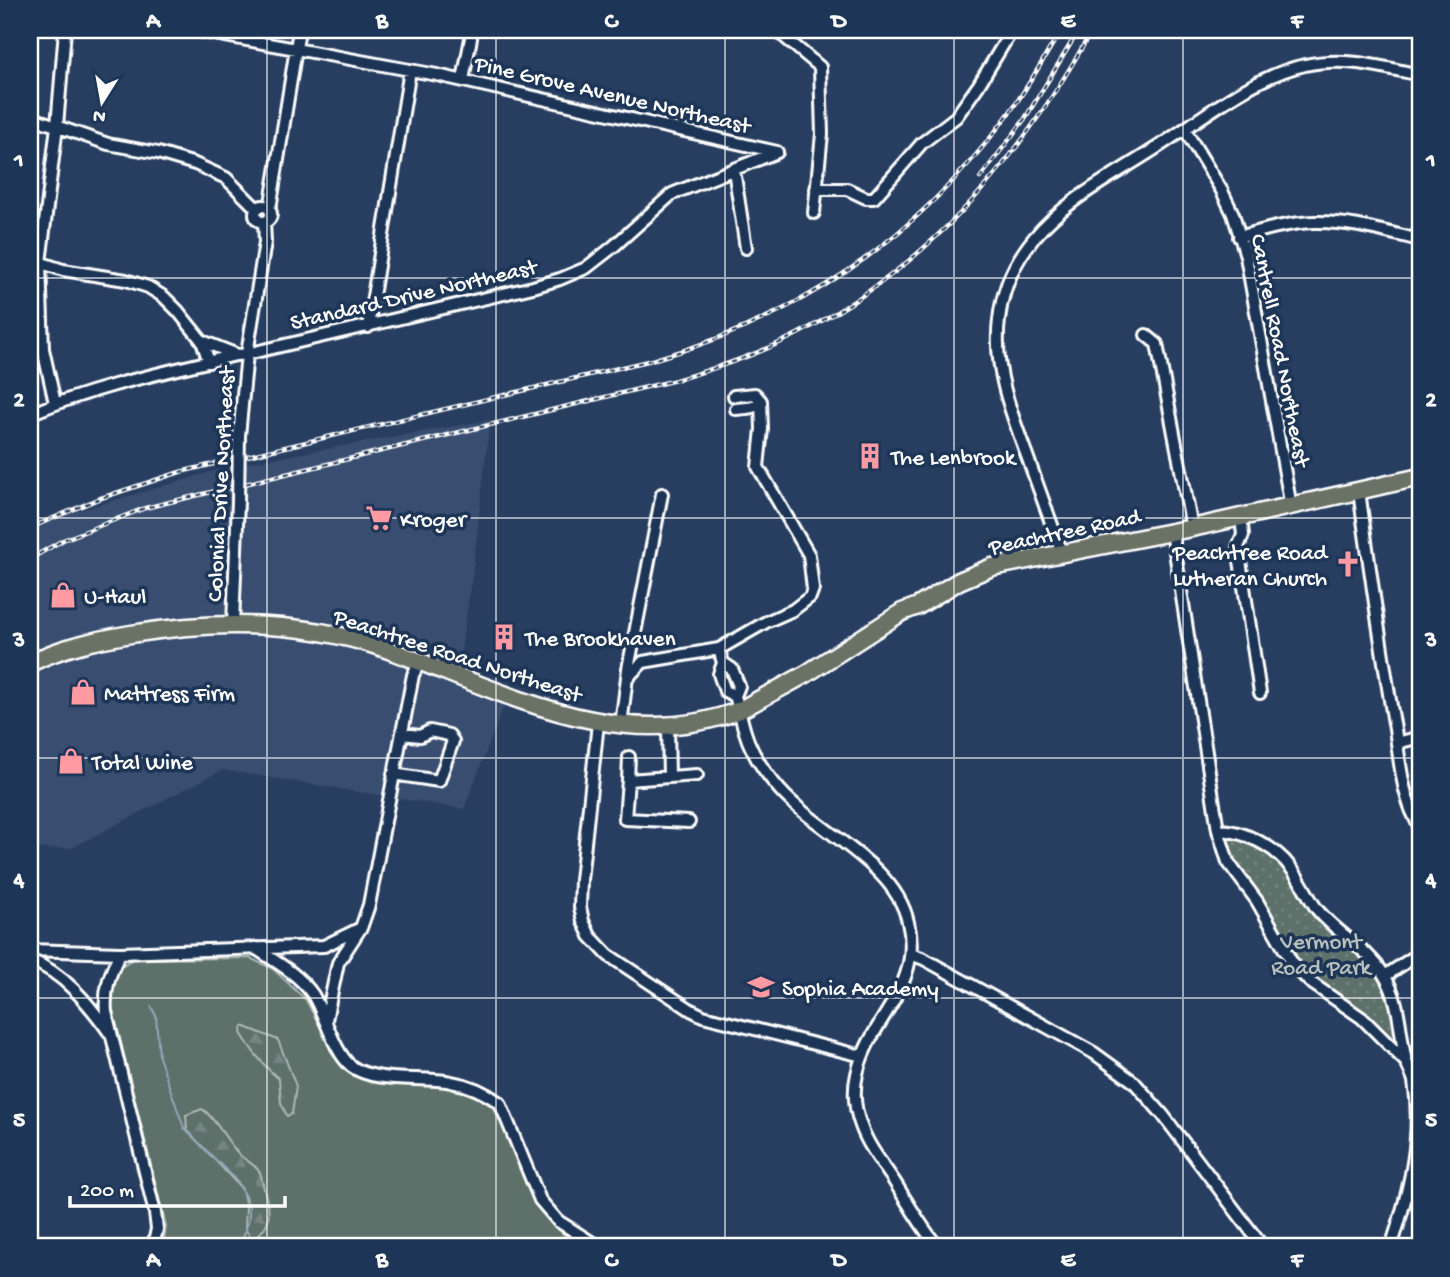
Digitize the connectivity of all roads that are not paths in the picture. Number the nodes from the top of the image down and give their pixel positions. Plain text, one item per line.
1 (65, 30) edge
2 (192, 30) edge
3 (299, 30) edge
4 (776, 30) edge
5 (1012, 30) edge
6 (471, 38) dead end
7 (296, 49) junction
8 (411, 70) junction
9 (1420, 75) edge
10 (463, 80) junction
11 (30, 117) edge
12 (57, 126) junction
13 (1185, 130) junction
14 (777, 152) joint
15 (734, 170) junction
16 (817, 189) junction
17 (262, 209) junction
18 (814, 213) dead end
19 (1239, 237) junction
20 (1420, 240) edge
21 (746, 248) dead end
22 (35, 261) edge
23 (368, 327) junction
24 (1146, 335) dead end
25 (202, 341) junction
26 (242, 355) junction
27 (209, 362) junction
28 (761, 401) junction
29 (55, 403) junction
30 (30, 414) edge
31 (1420, 477) edge
32 (1359, 491) junction
33 (662, 494) dead end
34 (1291, 507) junction
35 (1241, 517) junction
36 (1192, 528) junction
37 (1172, 532) junction
38 (1062, 553) junction
39 (233, 624) junction
40 (719, 649) junction
41 (30, 663) edge
42 (419, 663) junction
43 (628, 677) junction
44 (1260, 693) dead end
45 (738, 703) junction
46 (598, 723) junction
47 (621, 725) junction
48 (667, 726) junction
49 (402, 734) junction
50 (1420, 737) edge
51 (1397, 743) junction
52 (629, 757) dead end
53 (669, 771) junction
54 (393, 774) junction
55 (697, 775) dead end
56 (628, 780) junction
57 (689, 822) dead end
58 (1420, 827) edge
59 (1218, 830) junction
60 (361, 928) junction
61 (254, 947) junction
62 (30, 950) edge
63 (120, 953) junction
64 (1420, 953) edge
65 (911, 954) junction
66 (30, 960) edge
67 (1385, 976) junction
68 (326, 1020) junction
69 (110, 1034) junction
70 (862, 1056) junction
71 (1406, 1062) junction
72 (930, 1238) junction
73 (153, 1247) edge
74 (599, 1247) edge
75 (921, 1247) edge
76 (938, 1247) edge
77 (1263, 1247) edge
78 (1391, 1247) edge

1 - 12 street
2 - 7 street, Pine Grove Avenue Northeast
3 - 7 street
4 - 16 street
5 - 16 street
6 - 10 street
7 - 8 street, Pine Grove Avenue Northeast
7 - 17 street
8 - 10 street, Pine Grove Avenue Northeast
8 - 23 street
9 - 13 street
10 - 14 street, Pine Grove Avenue Northeast
11 - 12 street
12 - 17 street
12 - 22 street
13 - 19 street, Cantrell Road Northeast
13 - 38 street
14 - 15 street, Standard Drive Northeast
15 - 21 street
15 - 23 street, Standard Drive Northeast
16 - 18 street
17 - 26 street, Colonial Drive Northeast
19 - 20 street
19 - 34 street, Cantrell Road Northeast
22 - 25 street
22 - 29 street
23 - 26 street, Standard Drive Northeast
24 - 36 street
25 - 26 street
25 - 27 street
26 - 27 street, Standard Drive Northeast
26 - 39 street, Colonial Drive Northeast, bridge
27 - 29 street, Standard Drive Northeast
28 - 28 street
28 - 40 street
29 - 30 street, Standard Drive Northeast
31 - 32 highway, Peachtree Road
32 - 34 highway, Peachtree Road
32 - 51 street
33 - 43 street
34 - 35 highway, Peachtree Road
35 - 36 highway, Peachtree Road
35 - 44 street
36 - 37 highway, Peachtree Road
37 - 38 highway, Peachtree Road
37 - 59 street
38 - 45 highway, Peachtree Road
39 - 41 highway, Peachtree Road Northeast
39 - 42 highway, Peachtree Road Northeast
40 - 43 street
40 - 45 street
42 - 46 highway, Peachtree Road Northeast
42 - 49 street
43 - 47 street
45 - 48 highway, Peachtree Road
45 - 65 street
46 - 47 highway, Peachtree Road Northeast
46 - 70 street
47 - 48 highway, Peachtree Road Northeast
48 - 53 street
49 - 54 street
49 - 54 street
50 - 51 street
51 - 58 street
52 - 56 street
53 - 55 street
53 - 56 street
54 - 60 street
56 - 57 street
59 - 67 street
59 - 71 street
60 - 61 street
60 - 68 street
61 - 63 street
61 - 68 street
62 - 63 street
63 - 69 street
64 - 67 street
65 - 70 street
65 - 77 street
66 - 69 street
67 - 71 street
68 - 74 street
69 - 73 street
70 - 72 street
71 - 78 street
72 - 75 street
72 - 76 street

